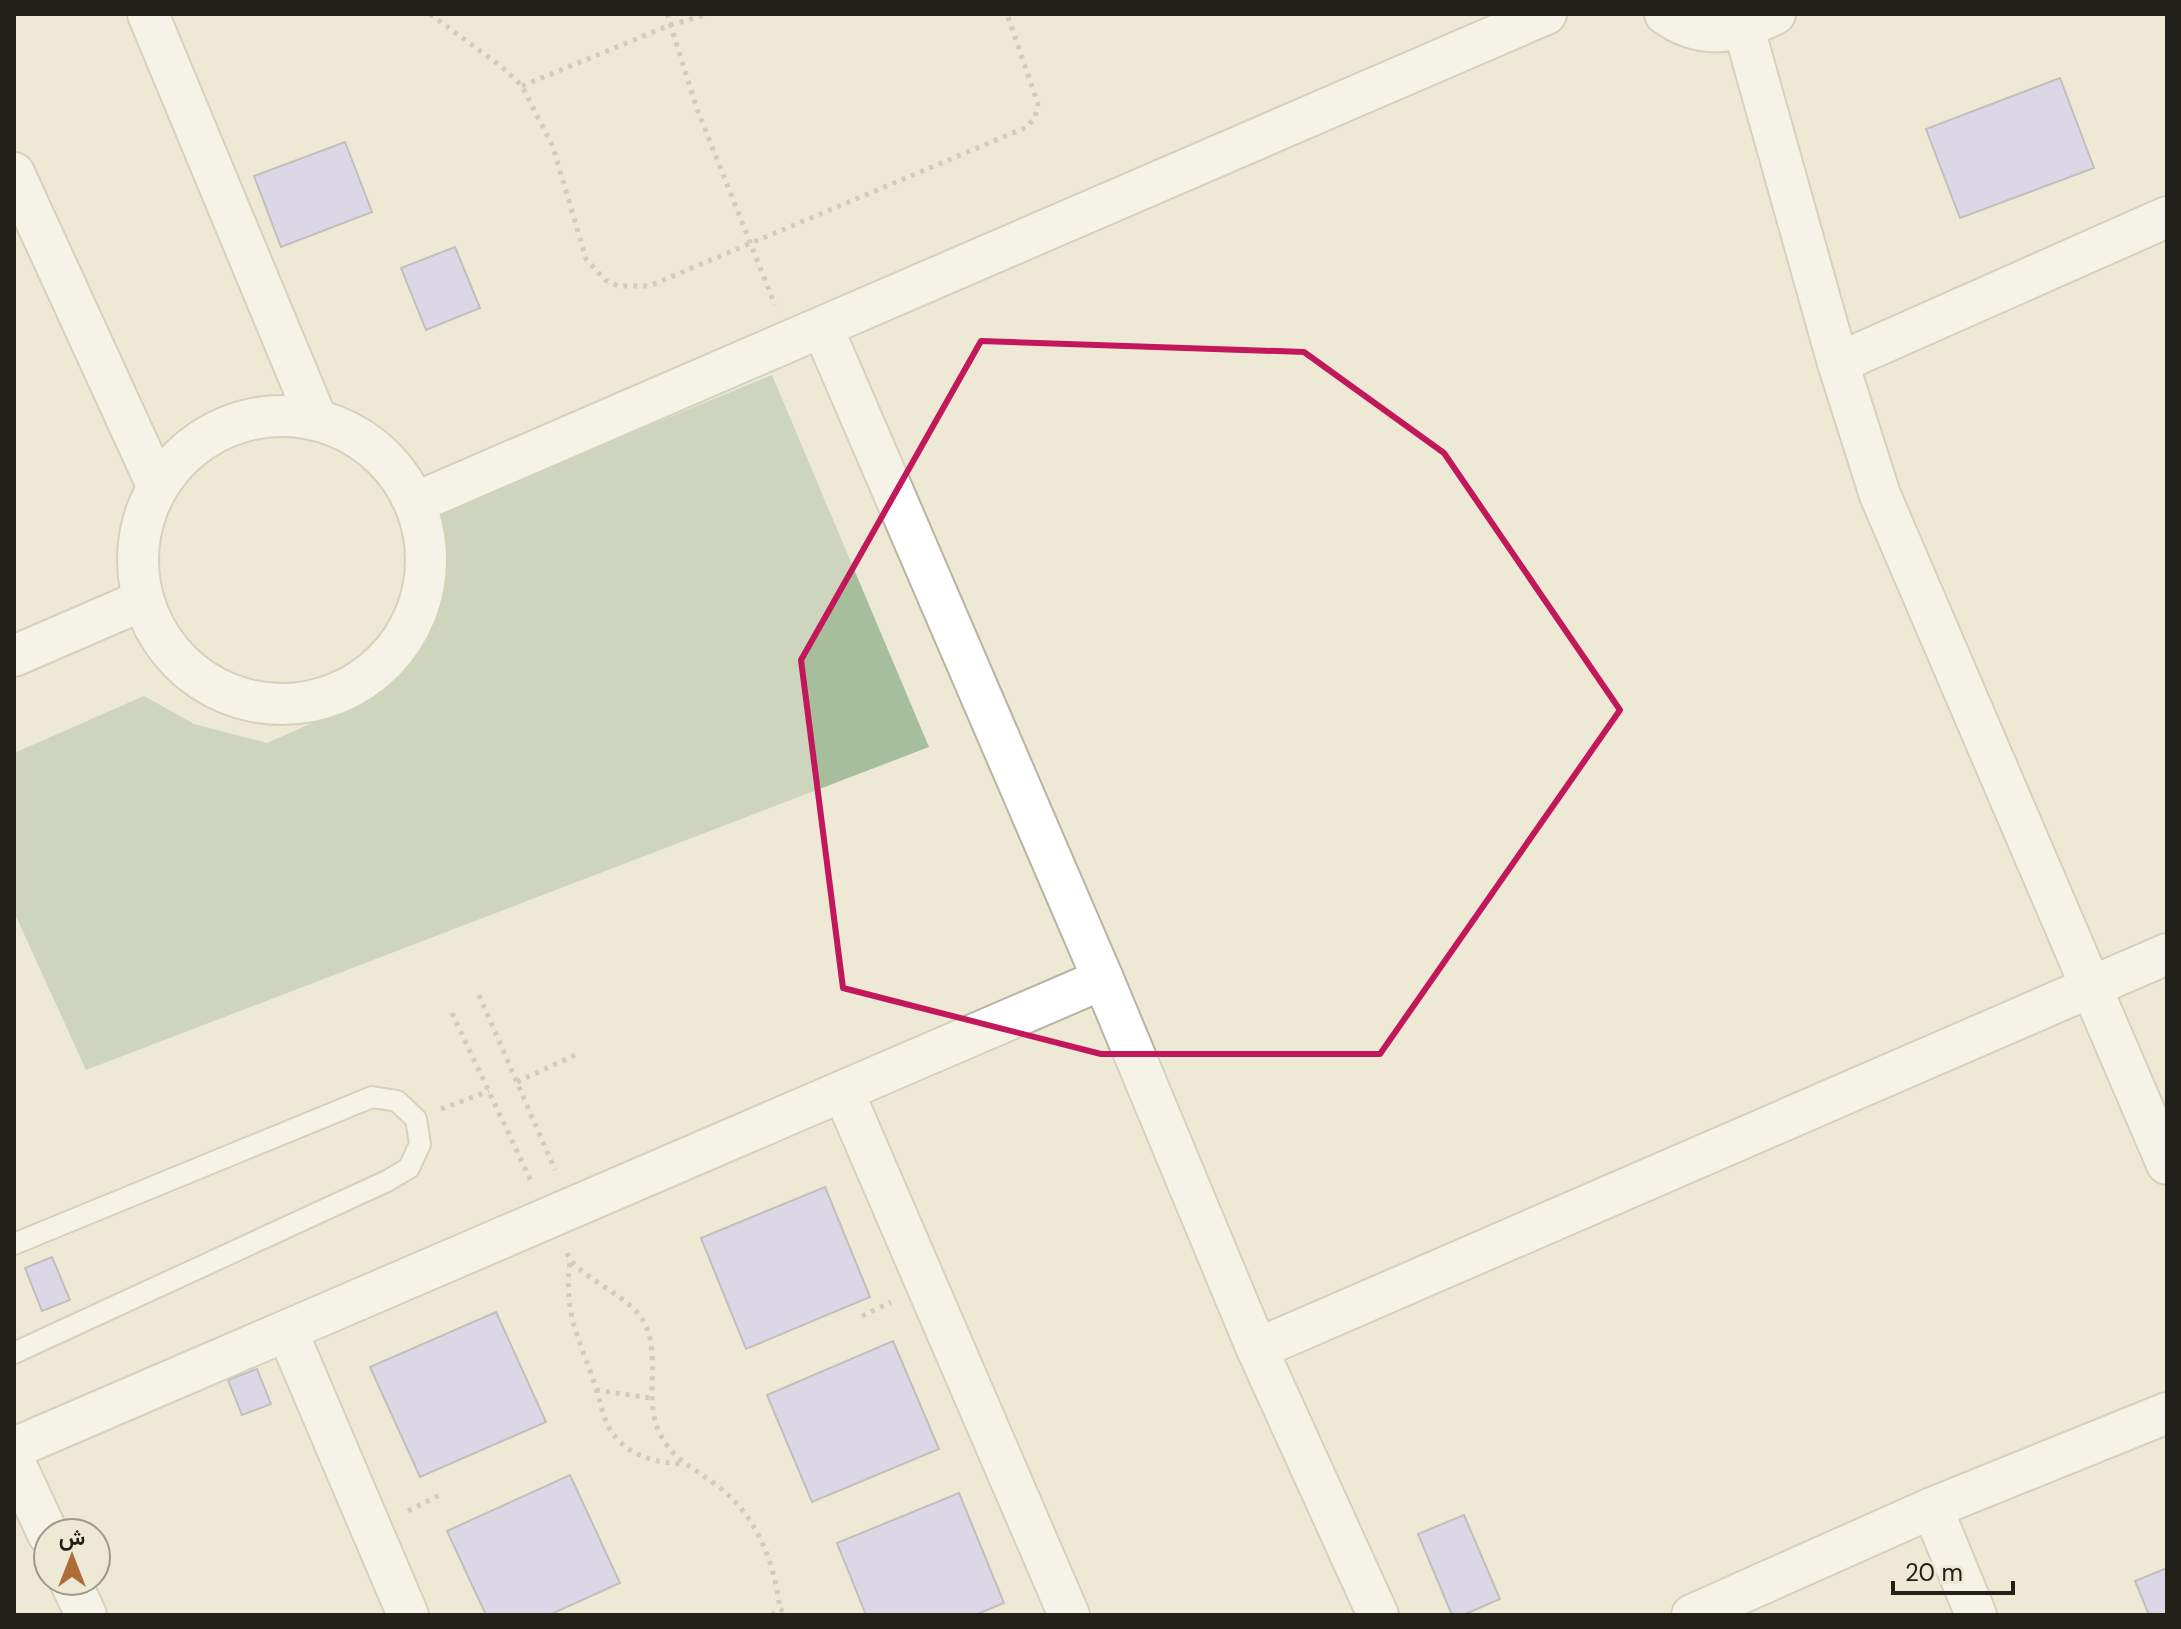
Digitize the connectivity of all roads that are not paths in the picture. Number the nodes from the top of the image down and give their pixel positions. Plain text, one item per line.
1 (148, 14) edge
2 (1546, 14) edge
3 (1665, 14) edge
4 (1760, 22) edge
5 (14, 173) edge
6 (2167, 217) edge
7 (807, 336) junction
8 (1838, 363) junction
9 (316, 418) junction
10 (156, 483) junction
11 (417, 502) junction
12 (141, 601) junction
13 (14, 656) edge
14 (2167, 954) edge
15 (1103, 979) junction
16 (2089, 988) junction
17 (843, 1091) junction
18 (2167, 1164) edge
19 (14, 1244) edge
20 (287, 1331) junction
21 (1257, 1349) junction
22 (14, 1353) edge
23 (2167, 1413) edge
24 (14, 1448) edge
25 (14, 1461) edge
26 (1932, 1508) junction
27 (40, 1517) edge
28 (408, 1615) edge
29 (1069, 1615) edge
30 (1378, 1615) edge
31 (1692, 1615) edge
32 (1976, 1615) edge

1 - 9 street
2 - 7 street
3 - 4 street
4 - 8 street
5 - 10 street
6 - 8 street
7 - 11 street
7 - 15 street
8 - 16 street
9 - 10 street
9 - 11 street
10 - 12 street
11 - 12 street
12 - 13 street
14 - 16 street
15 - 17 street
15 - 21 street
16 - 18 street
16 - 21 street
17 - 20 street
17 - 29 street
19 - 22 lane
20 - 24 street
20 - 28 street
21 - 30 street
23 - 26 street
25 - 27 street
26 - 31 street
26 - 32 street

